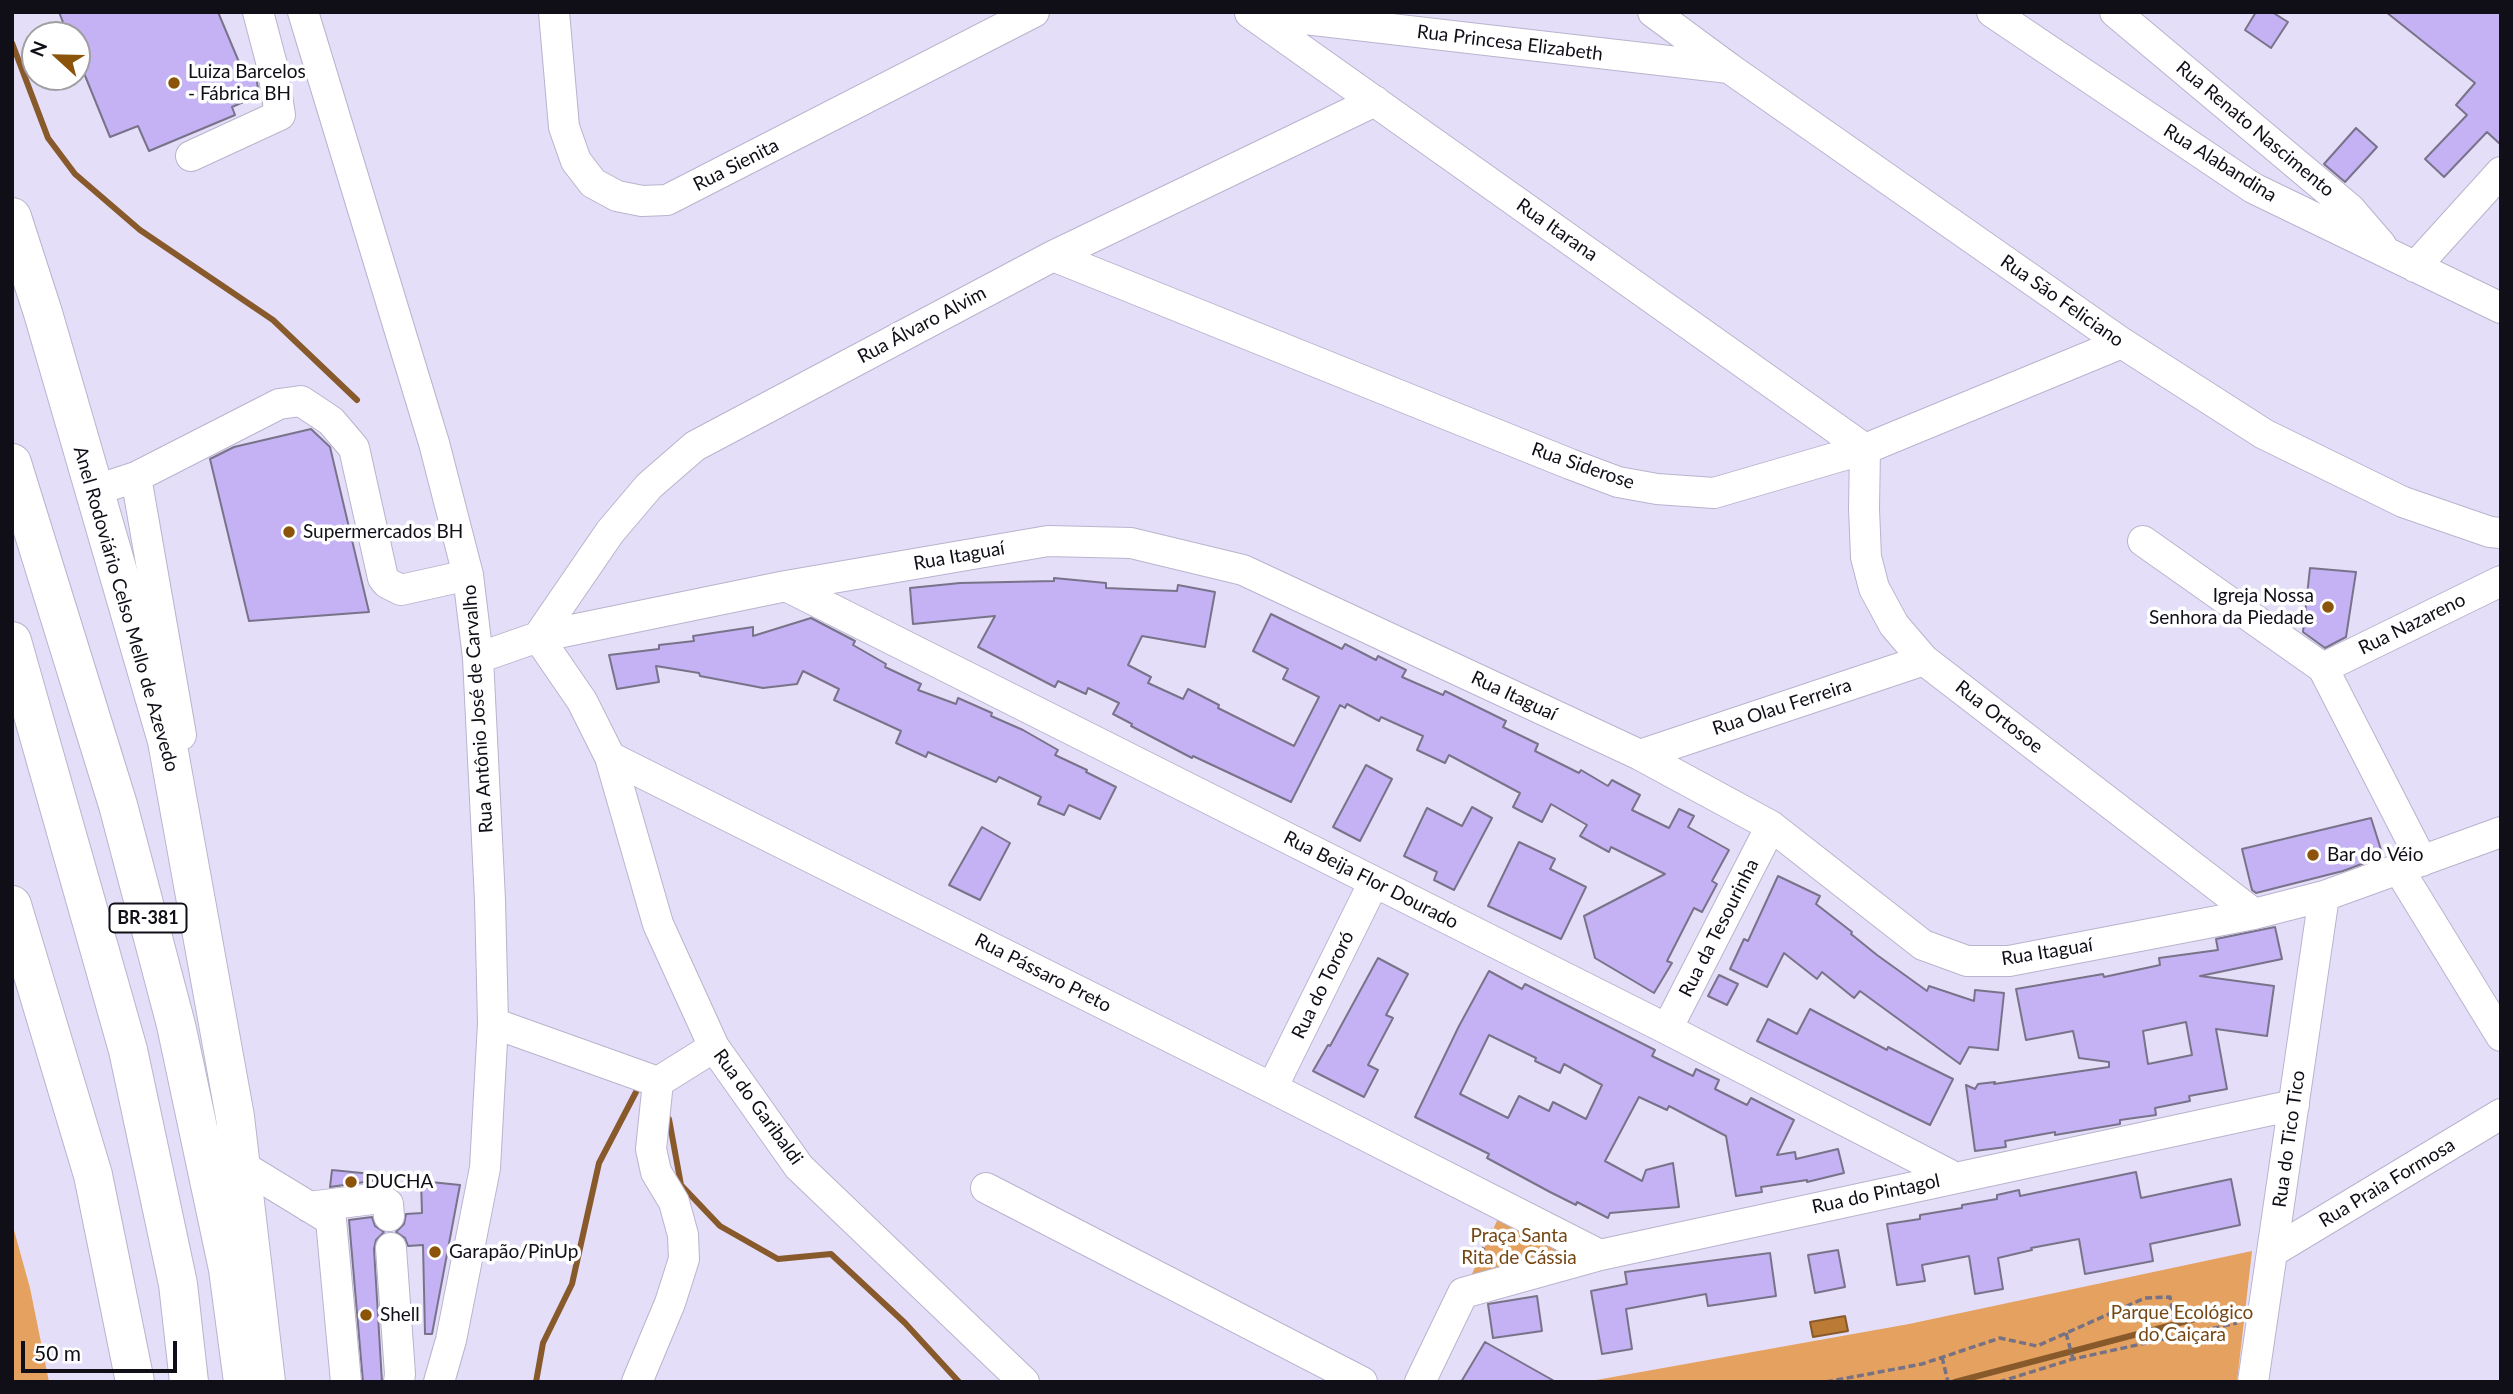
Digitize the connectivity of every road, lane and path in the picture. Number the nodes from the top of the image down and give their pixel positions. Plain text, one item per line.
1 (258, 12) edge
2 (303, 12) edge
3 (1034, 12) edge
4 (1249, 12) edge
5 (1654, 12) edge
6 (1992, 12) edge
7 (2115, 12) edge
8 (558, 14) edge
9 (1729, 68) junction
10 (1375, 101) junction
11 (191, 156) dead end
12 (2501, 172) edge
13 (12, 217) edge
14 (2387, 254) junction
15 (1052, 256) junction
16 (2415, 267) junction
17 (2501, 308) edge
18 (2122, 343) junction
19 (1865, 449) junction
20 (12, 463) edge
21 (136, 477) junction
22 (93, 491) junction
23 (2501, 533) edge
24 (2143, 541) dead end
25 (468, 575) junction
26 (2501, 581) edge
27 (786, 586) junction
28 (538, 637) junction
29 (12, 641) edge
30 (478, 658) junction
31 (1924, 660) junction
32 (2323, 668) junction
33 (1640, 755) junction
34 (610, 757) junction
35 (179, 808) junction
36 (1771, 826) junction
37 (2501, 832) edge
38 (2410, 864) junction
39 (1374, 881) junction
40 (2324, 895) junction
41 (12, 905) edge
42 (2254, 914) junction
43 (493, 1023) junction
44 (1667, 1029) junction
45 (2501, 1036) edge
46 (714, 1047) junction
47 (659, 1082) junction
48 (1272, 1088) junction
49 (2294, 1105) junction
50 (2501, 1114) edge
51 (239, 1164) junction
52 (1954, 1177) junction
53 (986, 1188) dead end
54 (1504, 1206) junction
55 (309, 1207) junction
56 (389, 1216) dead end
57 (391, 1248) dead end
58 (2272, 1252) junction
59 (1600, 1255) junction
60 (1461, 1293) junction
61 (2263, 1317) junction
62 (2066, 1333) junction
63 (2178, 1335) junction
64 (1942, 1357) junction
65 (2072, 1357) junction
66 (135, 1382) edge
67 (189, 1382) edge
68 (243, 1382) edge
69 (266, 1382) edge
70 (346, 1382) edge
71 (399, 1382) edge
72 (439, 1382) edge
73 (637, 1382) edge
74 (1024, 1382) edge
75 (1362, 1382) edge
76 (1420, 1382) edge
77 (1826, 1382) edge
78 (1948, 1382) edge
79 (1999, 1382) edge
80 (2253, 1382) edge

1 - 11 street
2 - 25 street, Rua Antônio José de Carvalho
3 - 8 street, Rua Sienita
4 - 9 street, Rua Princesa Elizabeth
4 - 10 street, Rua Itarana
5 - 9 street, Rua São Feliciano
6 - 14 street, Rua Alabandina
7 - 14 street, Rua Renato Nascimento
9 - 18 street, Rua São Feliciano
10 - 15 street, Rua Álvaro Alvim
10 - 19 street, Rua Itarana
12 - 16 street
13 - 22 main road, Anel Rodoviário Celso Mello de Azevedo
14 - 16 street, Rua Alabandina
15 - 19 street, Rua Siderose
15 - 28 street, Rua Álvaro Alvim
16 - 17 street, Rua Alabandina
18 - 19 street, Rua Siderose
18 - 23 street, Rua São Feliciano
19 - 31 street, Rua Ortosoe
20 - 68 main road, BR-381
21 - 22 street
21 - 25 street
21 - 35 street
22 - 35 main road, Anel Rodoviário Celso Mello de Azevedo
24 - 32 street
25 - 30 street, Rua Antônio José de Carvalho
26 - 32 street, Rua Nazareno
27 - 28 street, Rua Itaguaí
27 - 33 street, Rua Itaguaí
27 - 39 street, Rua Beija Flor Dourado
28 - 30 street, Rua Itaguaí
28 - 34 street
29 - 67 main road, BR-381
30 - 43 street, Rua Antônio José de Carvalho
31 - 33 street, Rua Olau Ferreira
31 - 42 street, Rua Ortosoe
32 - 38 street
33 - 36 street, Rua Itaguaí
34 - 46 street, Rua do Garibaldi
34 - 48 street, Rua Pássaro Preto
35 - 51 main road, Anel Rodoviário Celso Mello de Azevedo
36 - 42 street, Rua Itaguaí
36 - 44 street, Rua da Tesourinha
37 - 38 street, Rua Itaguaí
38 - 40 street, Rua Itaguaí
38 - 45 street
39 - 44 street, Rua Beija Flor Dourado
39 - 48 street, Rua do Tororó
40 - 42 street, Rua Itaguaí
40 - 49 street, Rua do Tico Tico
41 - 66 main road
43 - 47 street
43 - 72 street, Rua Antônio José de Carvalho
44 - 52 street, Rua Beija Flor Dourado
46 - 47 street
46 - 74 street, Rua do Garibaldi
47 - 73 street
48 - 54 street, Rua Pássaro Preto
49 - 52 street, Rua do Pintagol
49 - 58 street, Rua do Tico Tico
50 - 58 street, Rua Praia Formosa
51 - 55 street
51 - 69 main road, Anel Rodoviário Celso Mello de Azevedo
52 - 59 street, Rua do Pintagol
53 - 75 street
54 - 59 street, Rua Pássaro Preto
54 - 60 path
55 - 56 street
55 - 70 street
57 - 71 street
58 - 61 street, Rua do Tico Tico
59 - 60 street, Rua do Pintagol
60 - 76 street
61 - 63 path
61 - 80 street, Rua do Tico Tico
62 - 63 path
62 - 64 path
62 - 65 path
63 - 65 path
64 - 77 path
64 - 78 path
65 - 79 path

